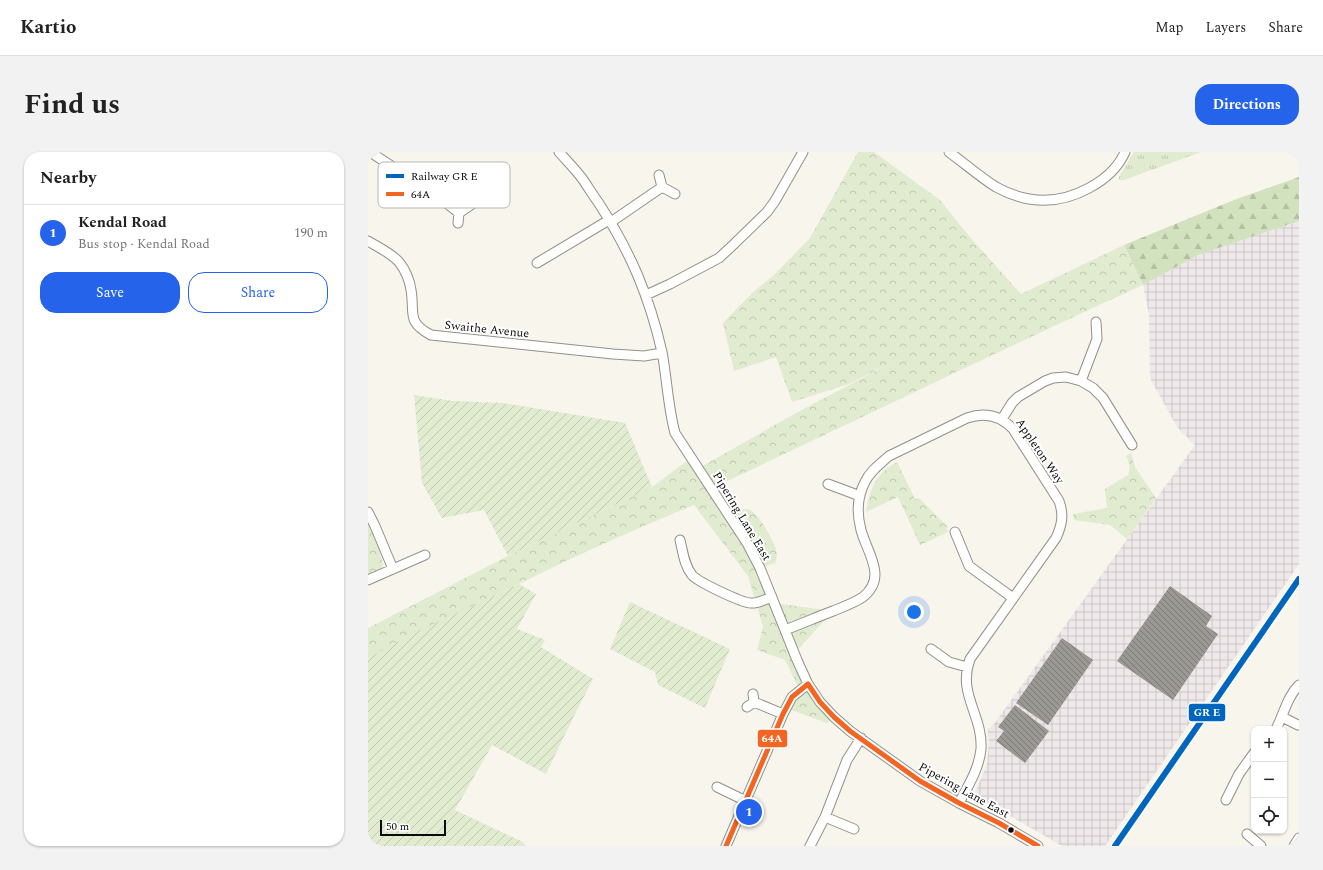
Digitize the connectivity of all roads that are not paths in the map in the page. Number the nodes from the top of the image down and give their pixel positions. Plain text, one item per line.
1 (370, 152) edge
2 (559, 152) edge
3 (803, 152) edge
4 (949, 152) edge
5 (1124, 152) edge
6 (385, 162) edge
7 (659, 175) dead end
8 (662, 187) junction
9 (675, 194) dead end
10 (452, 208) edge
11 (466, 208) edge
12 (458, 213) junction
13 (610, 221) junction
14 (458, 223) dead end
15 (368, 241) edge
16 (537, 263) dead end
17 (646, 295) junction
18 (1096, 322) dead end
19 (662, 353) junction
20 (1080, 381) junction
21 (1002, 419) junction
22 (1132, 445) dead end
23 (828, 484) dead end
24 (860, 496) junction
25 (368, 512) edge
26 (954, 532) dead end
27 (680, 540) dead end
28 (425, 556) dead end
29 (393, 569) junction
30 (368, 580) edge
31 (772, 597) junction
32 (1013, 598) junction
33 (785, 630) junction
34 (932, 649) dead end
35 (967, 667) junction
36 (808, 684) junction
37 (1299, 685) edge
38 (751, 701) dead end
39 (783, 714) junction
40 (1282, 717) junction
41 (1298, 725) edge
42 (1278, 726) edge
43 (861, 738) junction
44 (1251, 757) edge
45 (714, 786) dead end
46 (746, 800) junction
47 (1226, 800) dead end
48 (959, 803) junction
49 (825, 817) junction
50 (854, 829) dead end
51 (1247, 834) dead end
52 (1264, 844) edge
53 (726, 846) edge
54 (810, 846) edge
55 (1038, 846) edge

1 - 6 street
2 - 13 street, Pipering Lane East
3 - 17 street
4 - 5 street
7 - 8 street
8 - 9 street
8 - 13 street
10 - 12 street
11 - 12 street
12 - 14 street
13 - 16 street
13 - 17 street, Pipering Lane East
15 - 19 street, Swaithe Avenue
17 - 19 street, Pipering Lane East
18 - 20 street
19 - 31 street, Pipering Lane East
20 - 21 street
20 - 22 street
21 - 24 street, Appleton Way
21 - 32 street, Appleton Way
23 - 24 street
24 - 33 street, Appleton Way
25 - 29 street
26 - 32 street
27 - 31 street
28 - 29 street
29 - 30 street
31 - 33 street, Pipering Lane East
32 - 35 street, Appleton Way
33 - 36 street, Pipering Lane East
34 - 35 street
35 - 48 street, Appleton Way
36 - 39 street
36 - 43 street, Pipering Lane East
37 - 40 street
38 - 39 street
39 - 46 street
40 - 41 street
40 - 42 street
43 - 48 street, Pipering Lane East
43 - 49 street
44 - 47 street
45 - 46 street
46 - 53 street
48 - 55 street, Pipering Lane East
49 - 50 street
49 - 54 street
51 - 52 street

